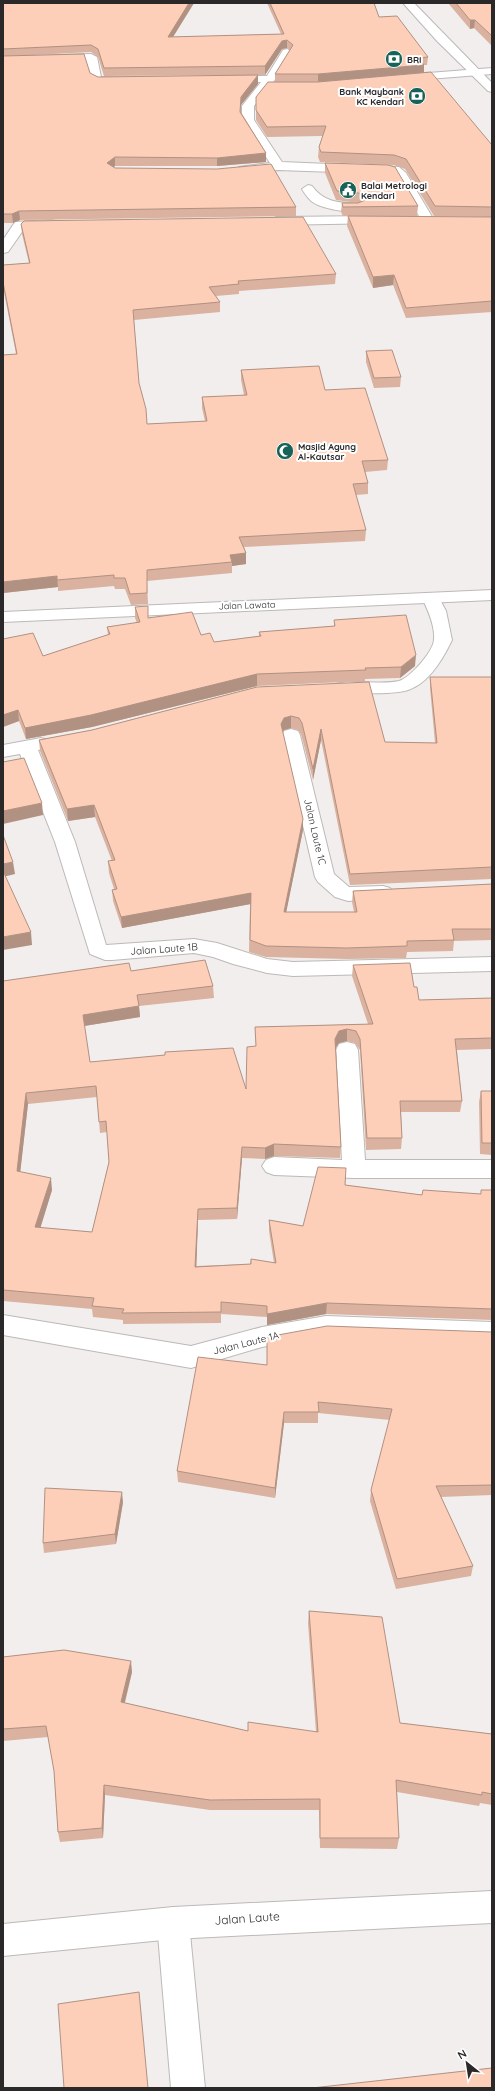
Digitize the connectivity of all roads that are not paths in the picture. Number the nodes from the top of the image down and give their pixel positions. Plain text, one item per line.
1 (407, 3) edge
2 (287, 52) edge
3 (3, 60) edge
4 (492, 71) edge
5 (474, 72) junction
6 (137, 80) edge
7 (215, 80) edge
8 (389, 80) edge
9 (270, 84) junction
10 (492, 89) edge
11 (278, 166) junction
12 (230, 171) edge
13 (308, 189) dead end
14 (412, 220) edge
15 (428, 220) junction
16 (442, 220) edge
17 (263, 221) edge
18 (66, 224) edge
19 (3, 225) edge
20 (20, 225) junction
21 (3, 249) edge
22 (492, 595) edge
23 (431, 598) junction
24 (3, 617) edge
25 (320, 689) edge
26 (291, 735) dead end
27 (56, 741) edge
28 (26, 747) junction
29 (3, 751) edge
30 (406, 891) edge
31 (492, 964) edge
32 (347, 1050) dead end
33 (274, 1166) dead end
34 (354, 1169) junction
35 (492, 1169) edge
36 (3, 1325) edge
37 (492, 1332) edge
38 (492, 1907) edge
39 (173, 1923) junction
40 (3, 1940) edge
41 (188, 2088) edge

1 - 5 main road
2 - 9 main road
3 - 6 main road
4 - 5 main road
5 - 8 main road
5 - 10 main road
7 - 9 main road
9 - 11 main road
11 - 12 main road
11 - 15 main road
13 - 17 main road
14 - 15 main road
15 - 16 main road
18 - 20 main road
19 - 20 main road
20 - 21 main road
22 - 23 main road, Jalan Lawata
23 - 24 main road, Jalan Lawata
23 - 25 main road
26 - 30 main road, Jalan Laute 1C
27 - 28 main road
28 - 29 main road
28 - 31 main road, Jalan Laute 1B
32 - 34 main road
33 - 34 main road
34 - 35 main road
36 - 37 main road, Jalan Laute 1A
38 - 39 main road, Jalan Laute
39 - 40 main road, Jalan Laute
39 - 41 main road

